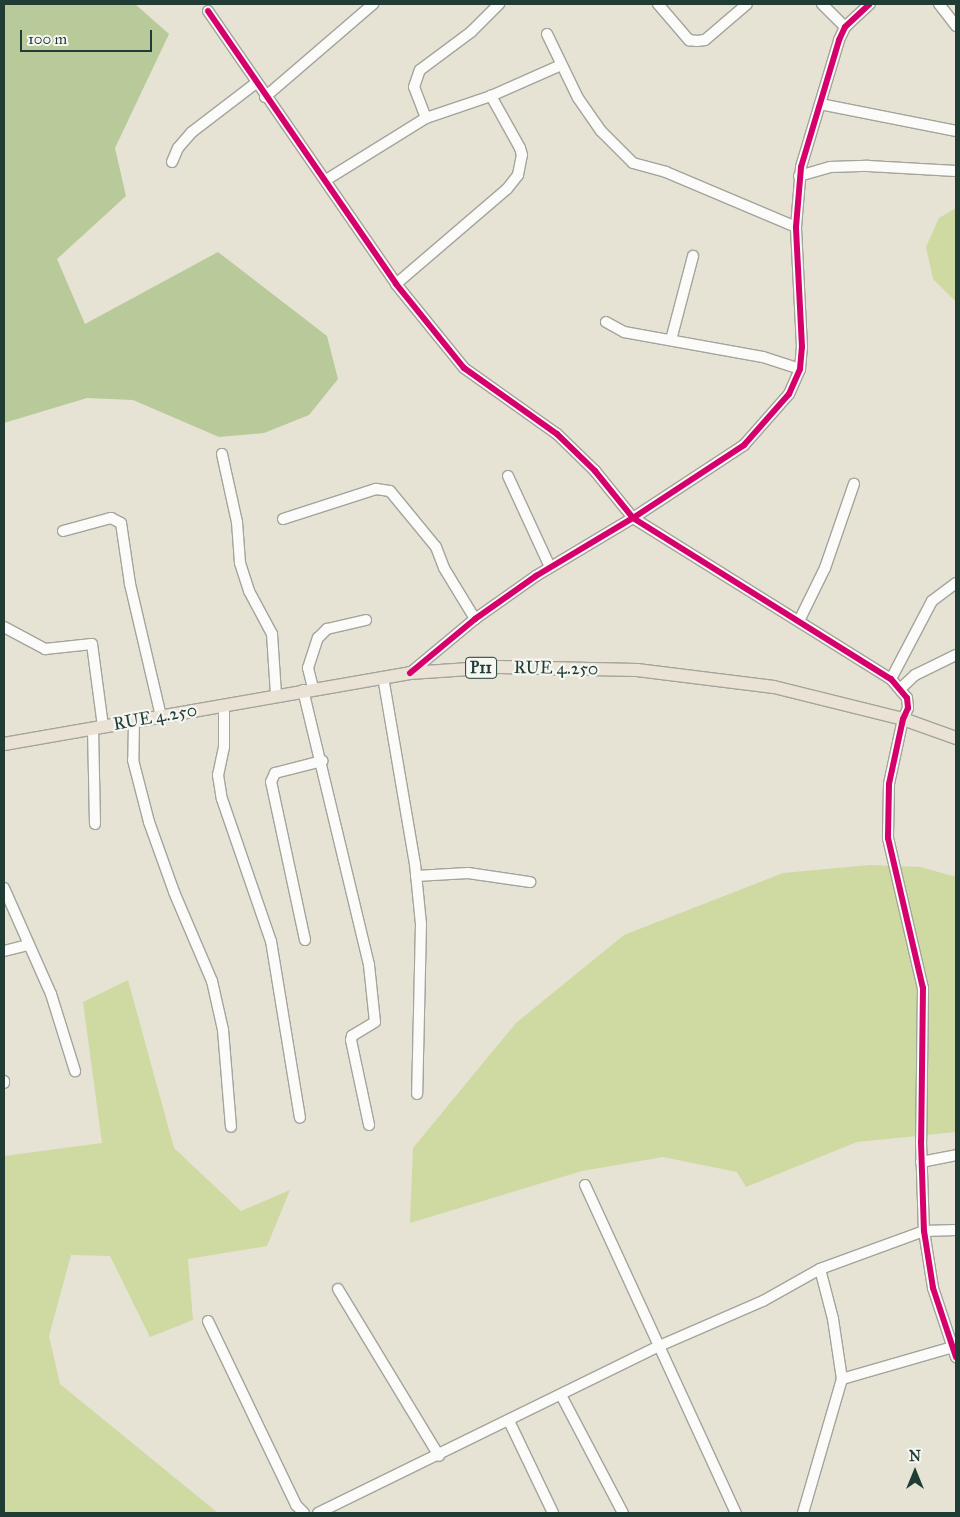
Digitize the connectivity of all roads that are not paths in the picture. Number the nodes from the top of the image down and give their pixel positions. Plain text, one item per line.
1 (373, 4) edge
2 (499, 4) edge
3 (658, 4) edge
4 (744, 4) edge
5 (822, 4) edge
6 (870, 4) edge
7 (939, 4) edge
8 (208, 11) dead end
9 (956, 26) edge
10 (844, 27) junction
11 (547, 34) dead end
12 (561, 65) junction
13 (256, 83) junction
14 (491, 96) junction
15 (265, 97) junction
16 (820, 104) junction
17 (426, 118) junction
18 (956, 131) edge
19 (172, 162) dead end
20 (956, 171) edge
21 (799, 176) junction
22 (326, 180) junction
23 (796, 227) junction
24 (693, 256) dead end
25 (396, 284) junction
26 (606, 322) dead end
27 (671, 340) junction
28 (800, 369) junction
29 (222, 454) dead end
30 (508, 476) dead end
31 (854, 484) dead end
32 (633, 518) junction
33 (283, 519) dead end
34 (63, 531) dead end
35 (550, 568) junction
36 (956, 583) edge
37 (475, 619) junction
38 (366, 620) dead end
39 (799, 621) junction
40 (4, 627) edge
41 (956, 655) edge
42 (410, 673) junction
43 (383, 677) junction
44 (891, 679) junction
45 (308, 689) junction
46 (900, 689) junction
47 (276, 695) junction
48 (224, 705) junction
49 (161, 716) junction
50 (903, 719) junction
51 (134, 721) junction
52 (98, 727) junction
53 (956, 738) edge
54 (4, 744) edge
55 (322, 761) junction
56 (95, 824) dead end
57 (416, 876) junction
58 (530, 882) dead end
59 (4, 888) edge
60 (305, 940) dead end
61 (28, 945) junction
62 (4, 952) edge
63 (75, 1071) dead end
64 (417, 1094) dead end
65 (300, 1118) dead end
66 (369, 1125) dead end
67 (231, 1127) dead end
68 (956, 1155) edge
69 (922, 1162) junction
70 (585, 1185) dead end
71 (924, 1230) junction
72 (956, 1230) edge
73 (820, 1269) junction
74 (338, 1289) dead end
75 (208, 1322) dead end
76 (954, 1346) edge
77 (657, 1347) junction
78 (956, 1357) edge
79 (842, 1380) junction
80 (561, 1395) junction
81 (509, 1421) junction
82 (439, 1456) junction
83 (304, 1513) edge
84 (318, 1513) edge
85 (553, 1513) edge
86 (624, 1513) edge
87 (736, 1513) edge
88 (803, 1513) edge

1 - 15 street
2 - 17 street
3 - 4 street
5 - 10 street
6 - 10 street
7 - 9 street
8 - 13 street
10 - 16 street
11 - 12 street
12 - 14 street
12 - 23 street
13 - 15 street
13 - 19 street
14 - 17 street
14 - 25 street
15 - 22 street
16 - 18 street
16 - 21 street
17 - 22 street
20 - 21 street
21 - 23 street
22 - 25 street
23 - 28 street
24 - 27 street
25 - 32 street
26 - 27 street
27 - 28 street
28 - 32 street
29 - 47 street
30 - 35 street
31 - 39 street
32 - 35 street
32 - 39 street
33 - 37 street
34 - 49 street
35 - 37 street
36 - 44 street
37 - 42 street
38 - 45 street
39 - 44 street
40 - 52 street
41 - 46 street
42 - 43 main road, RUE 4.250 / P11
42 - 50 main road, RUE 4.250 / P11
43 - 45 main road, RUE 4.250 / P11
43 - 57 street
44 - 46 street
45 - 47 main road, RUE 4.250 / P11
45 - 55 street
46 - 50 street
47 - 48 main road, RUE 4.250 / P11
48 - 49 main road, RUE 4.250 / P11
48 - 65 street
49 - 51 main road, RUE 4.250 / P11
50 - 53 main road, RUE 4.250 / P11
50 - 69 street
51 - 52 main road, RUE 4.250 / P11
51 - 67 street
52 - 54 main road, RUE 4.250 / P11
52 - 56 street
55 - 60 street
55 - 66 street
57 - 58 street
57 - 64 street
59 - 61 street
61 - 62 street
61 - 63 street
68 - 69 street
69 - 71 street
70 - 77 street
71 - 72 street
71 - 73 street
71 - 76 street
73 - 77 street
73 - 79 street
74 - 82 street
75 - 83 street
76 - 78 street
76 - 79 street
77 - 80 street
77 - 87 street
79 - 88 street
80 - 81 street
80 - 86 street
81 - 82 street
81 - 85 street
82 - 84 street

